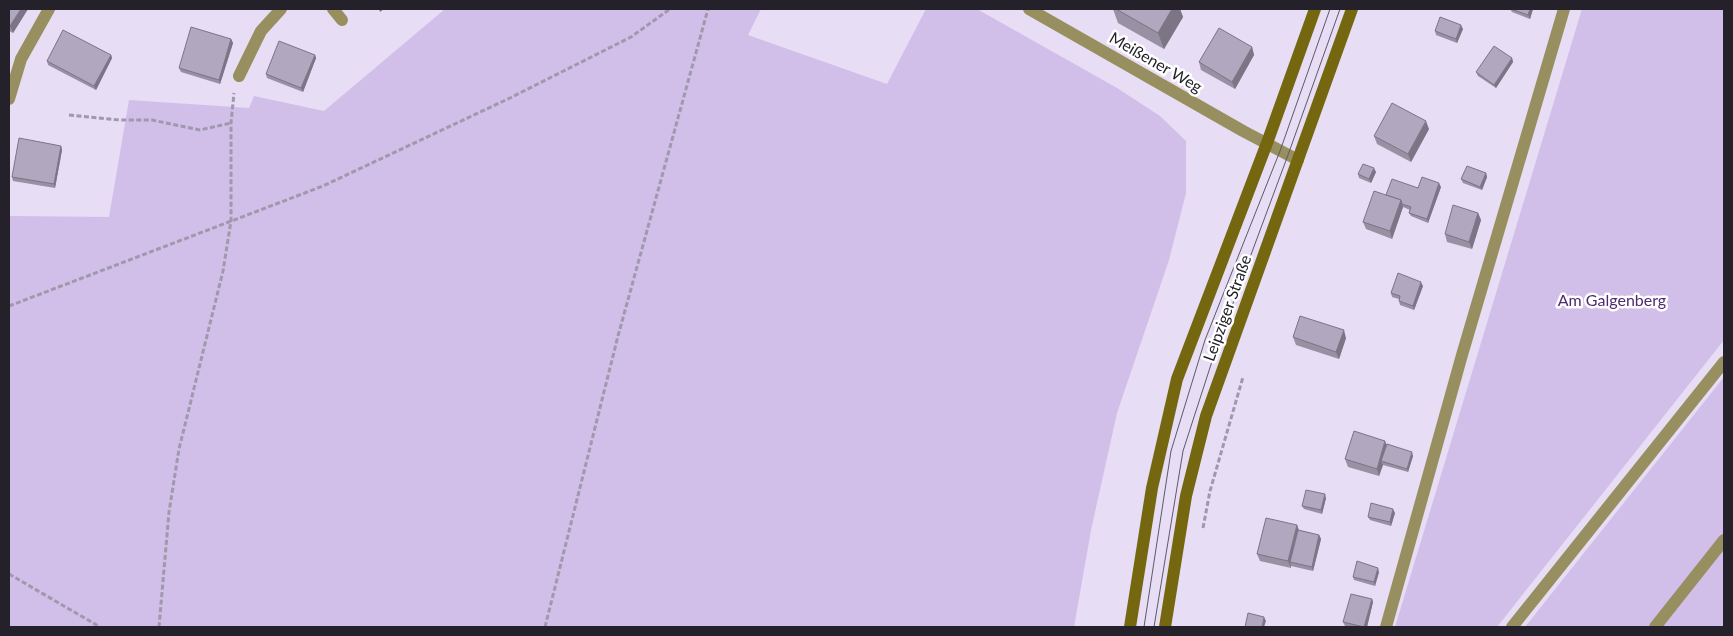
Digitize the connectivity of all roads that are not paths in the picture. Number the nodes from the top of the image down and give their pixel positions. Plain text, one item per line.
1 (49, 9) edge
2 (281, 9) edge
3 (333, 9) edge
4 (1029, 9) edge
5 (1315, 9) edge
6 (1352, 9) edge
7 (1564, 9) edge
8 (342, 20) dead end
9 (239, 76) road end
10 (9, 99) edge
11 (1267, 143) junction
12 (1298, 160) junction
13 (1724, 362) edge
14 (1724, 540) edge
15 (1130, 627) edge
16 (1165, 627) edge
17 (1386, 627) edge
18 (1512, 627) edge
19 (1655, 627) edge

1 - 10 street
2 - 9 street
3 - 8 street
4 - 11 street, Meißener Weg
5 - 11 main road, Leipziger Straße
6 - 12 main road, Leipziger Straße
7 - 17 street
11 - 12 street, Meißener Weg
11 - 15 main road, Leipziger Straße
12 - 16 main road, Leipziger Straße
13 - 18 street
14 - 19 street

